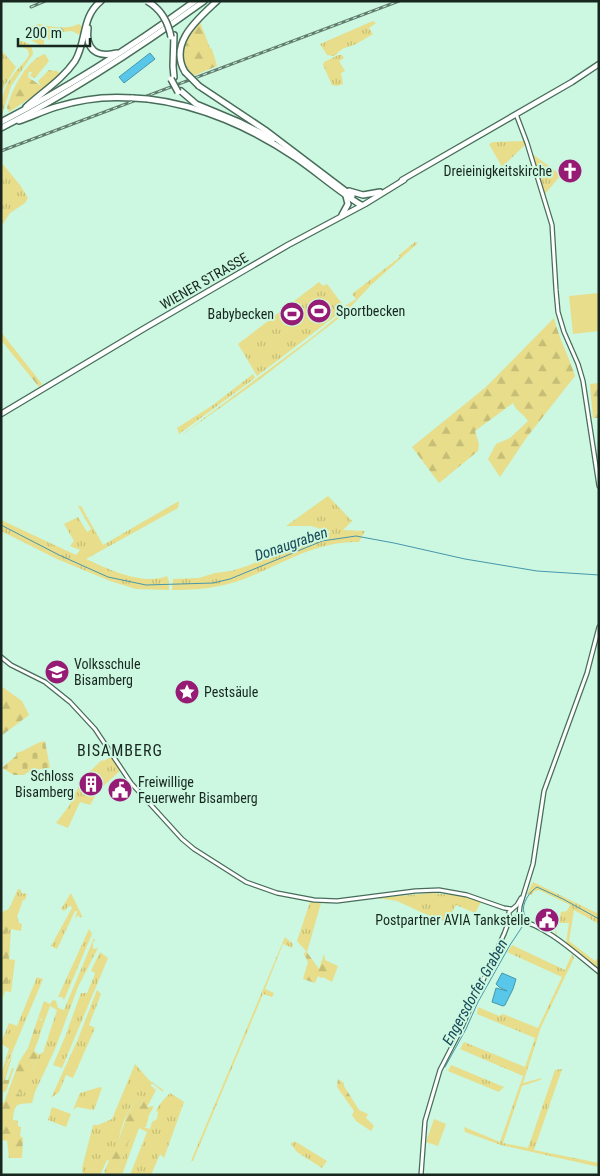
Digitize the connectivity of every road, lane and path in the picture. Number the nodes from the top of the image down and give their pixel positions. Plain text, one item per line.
1 (101, 1) edge
2 (107, 1) edge
3 (147, 1) edge
4 (153, 1) edge
5 (195, 1) edge
6 (204, 1) edge
7 (217, 1) edge
8 (172, 36) junction
9 (122, 52) junction
10 (599, 64) edge
11 (198, 108) junction
12 (212, 113) junction
13 (17, 114) junction
14 (516, 114) junction
15 (3, 125) edge
16 (289, 148) junction
17 (404, 180) junction
18 (344, 191) junction
19 (380, 192) junction
20 (361, 205) junction
21 (342, 215) junction
22 (1, 414) edge
23 (599, 486) edge
24 (599, 627) edge
25 (1, 657) edge
26 (523, 895) junction
27 (494, 905) junction
28 (512, 909) junction
29 (519, 913) junction
30 (509, 916) junction
31 (515, 919) junction
32 (528, 923) junction
33 (504, 934) junction
34 (599, 972) edge
35 (421, 1175) edge

1 - 13 highway
2 - 9 highway
3 - 8 highway, bridge
4 - 8 highway, bridge
5 - 9 highway
6 - 15 highway
7 - 16 highway, bridge
8 - 11 highway, bridge
9 - 13 highway
10 - 14 main road, WIENER STRASSE
11 - 12 highway
11 - 15 highway, bridge
12 - 16 highway
12 - 18 highway
13 - 15 highway
14 - 17 main road, WIENER STRASSE
14 - 23 main road
16 - 18 highway
17 - 19 main road, WIENER STRASSE
17 - 20 main road, WIENER STRASSE
18 - 19 highway
18 - 20 highway
18 - 21 highway
19 - 20 main road, WIENER STRASSE
20 - 21 main road, WIENER STRASSE
21 - 22 main road, WIENER STRASSE
24 - 26 main road
25 - 27 main road
26 - 28 main road
26 - 29 main road
27 - 28 main road
27 - 30 main road
28 - 29 main road
28 - 30 main road
29 - 31 main road
29 - 32 main road
30 - 31 main road
30 - 33 main road
31 - 32 main road
31 - 33 main road
32 - 34 main road
33 - 35 main road

